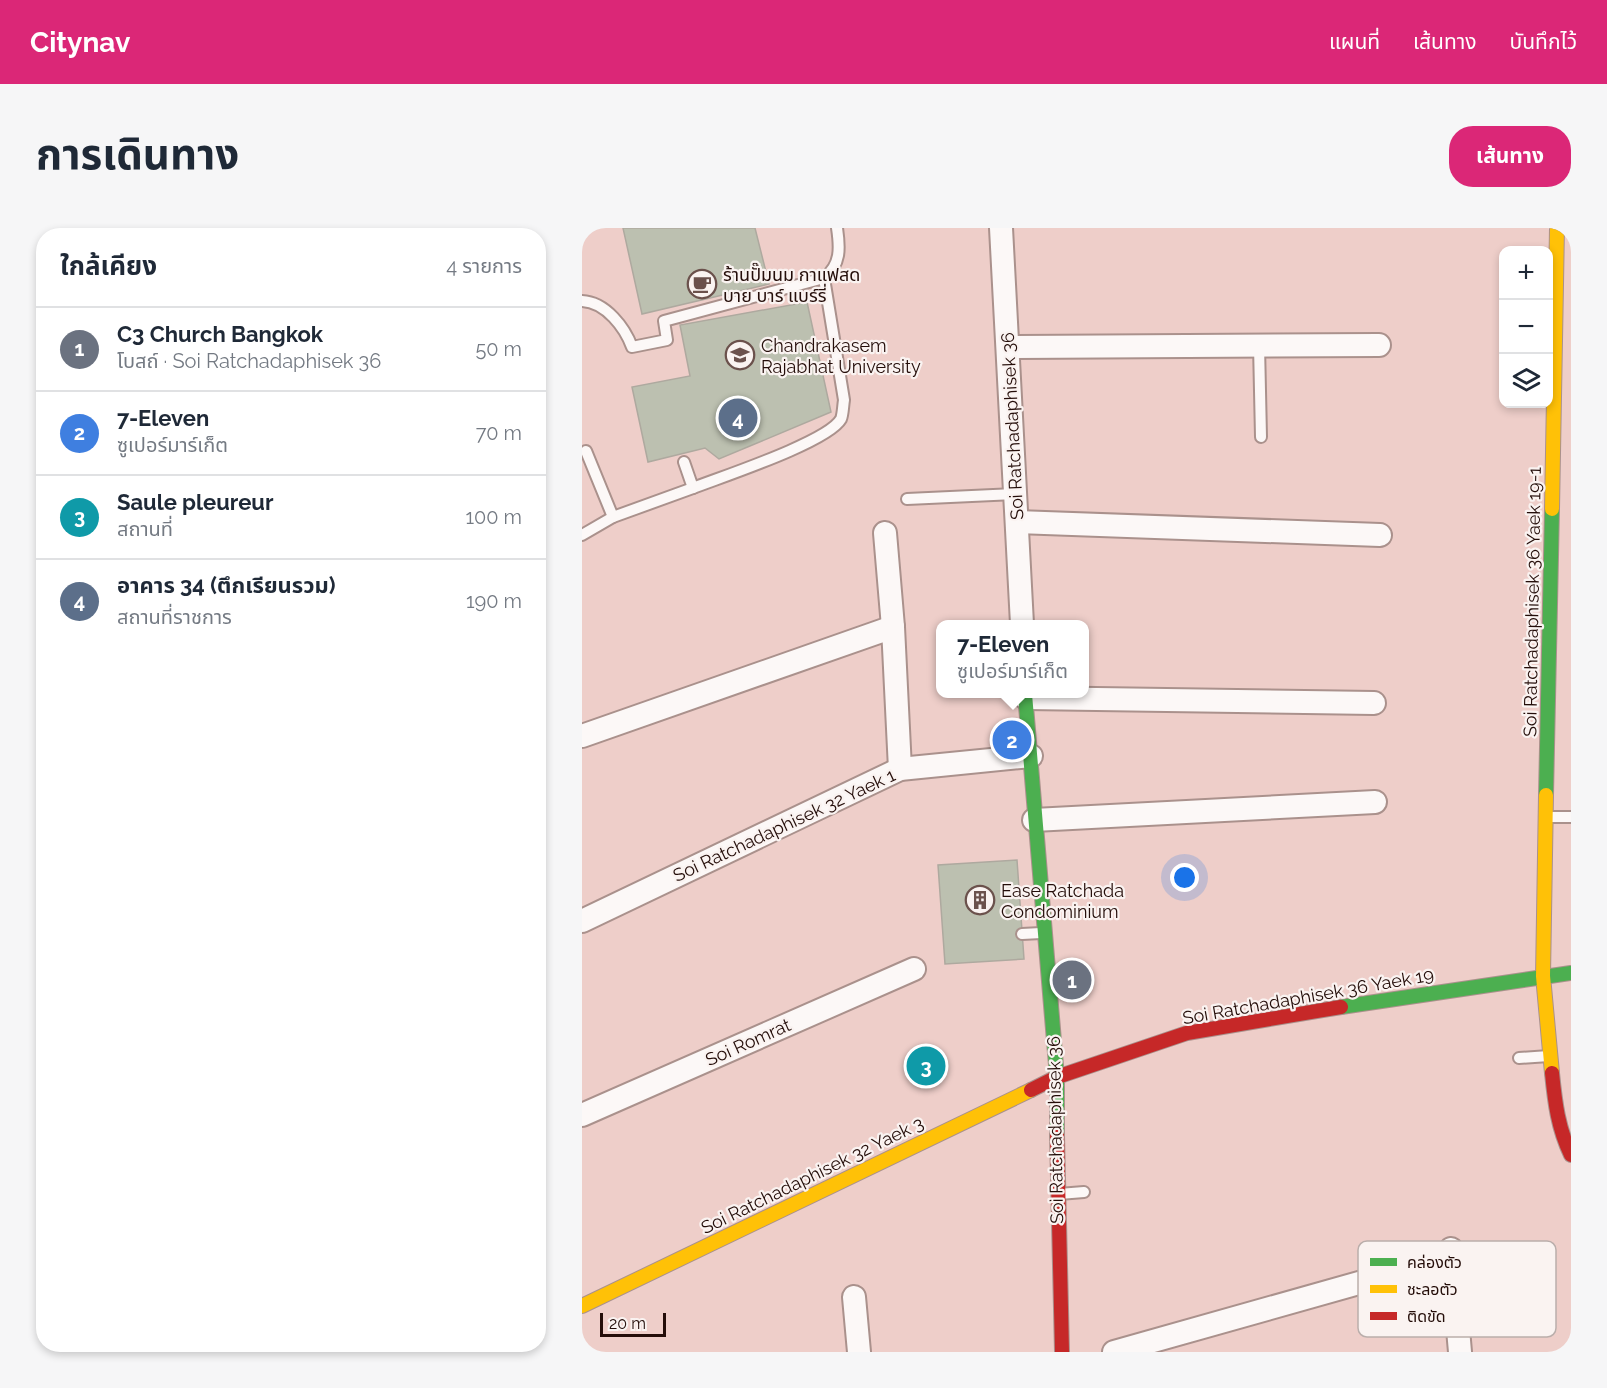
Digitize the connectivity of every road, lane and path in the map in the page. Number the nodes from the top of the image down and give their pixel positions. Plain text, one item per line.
1 (837, 228) edge
2 (1001, 228) edge
3 (1557, 228) edge
4 (824, 278) junction
5 (582, 301) edge
6 (1259, 345) junction
7 (1379, 345) dead end
8 (1009, 346) junction
9 (1261, 437) dead end
10 (586, 451) dead end
11 (684, 462) dead end
12 (693, 488) junction
13 (1015, 494) junction
14 (907, 499) dead end
15 (613, 517) junction
16 (1017, 522) junction
17 (885, 533) dead end
18 (1380, 535) dead end
19 (582, 536) edge
20 (1022, 620) edge
21 (893, 627) junction
22 (1089, 697) edge
23 (1026, 698) edge
24 (1374, 703) dead end
25 (582, 736) edge
26 (1031, 756) junction
27 (900, 769) junction
28 (1375, 802) dead end
29 (1546, 817) junction
30 (1571, 817) edge
31 (1034, 820) junction
32 (582, 921) edge
33 (1044, 933) junction
34 (1022, 934) dead end
35 (914, 969) dead end
36 (1571, 973) edge
37 (1543, 976) junction
38 (1512, 981) junction
39 (1513, 995) dead end
40 (1550, 1056) junction
41 (1519, 1058) dead end
42 (1057, 1077) junction
43 (582, 1115) edge
44 (1571, 1155) edge
45 (1084, 1192) dead end
46 (1056, 1194) junction
47 (1358, 1283) edge
48 (854, 1297) dead end
49 (582, 1306) edge
50 (1459, 1337) edge
51 (859, 1352) edge
52 (1062, 1352) edge
53 (1114, 1352) edge
54 (1460, 1352) edge

1 - 4 lane
2 - 8 street, Soi Ratchadaphisek 36
3 - 29 street, Soi Ratchadaphisek 36 Yaek 19-1
4 - 5 lane
4 - 12 lane
6 - 7 street
6 - 8 street
6 - 9 lane
8 - 13 street, Soi Ratchadaphisek 36
10 - 15 lane
11 - 12 lane
12 - 15 lane
13 - 14 lane
13 - 16 street, Soi Ratchadaphisek 36
15 - 19 lane
16 - 18 street
16 - 20 street, Soi Ratchadaphisek 36
17 - 21 street
21 - 25 street
21 - 27 street
22 - 24 street
23 - 26 street, Soi Ratchadaphisek 36
26 - 27 street, Soi Ratchadaphisek 32 Yaek 1
26 - 31 street, Soi Ratchadaphisek 36
27 - 32 street, Soi Ratchadaphisek 32 Yaek 1
28 - 31 street
29 - 30 lane
29 - 37 street, Soi Ratchadaphisek 36 Yaek 19-1
31 - 33 street, Soi Ratchadaphisek 36
33 - 34 lane
33 - 42 street, Soi Ratchadaphisek 36
35 - 43 street, Soi Romrat
36 - 37 street, Soi Ratchadaphisek 36 Yaek 19
37 - 38 street, Soi Ratchadaphisek 36 Yaek 19
37 - 40 street, Soi Ratchadaphisek 36 Yaek 19-1
38 - 39 lane
38 - 42 street, Soi Ratchadaphisek 36 Yaek 19
40 - 41 lane
40 - 44 street, Soi Ratchadaphisek 36 Yaek 19-1
42 - 46 street, Soi Ratchadaphisek 36
42 - 49 street, Soi Ratchadaphisek 32 Yaek 3
45 - 46 lane
46 - 52 street, Soi Ratchadaphisek 36
47 - 53 street
48 - 51 street
50 - 54 street

